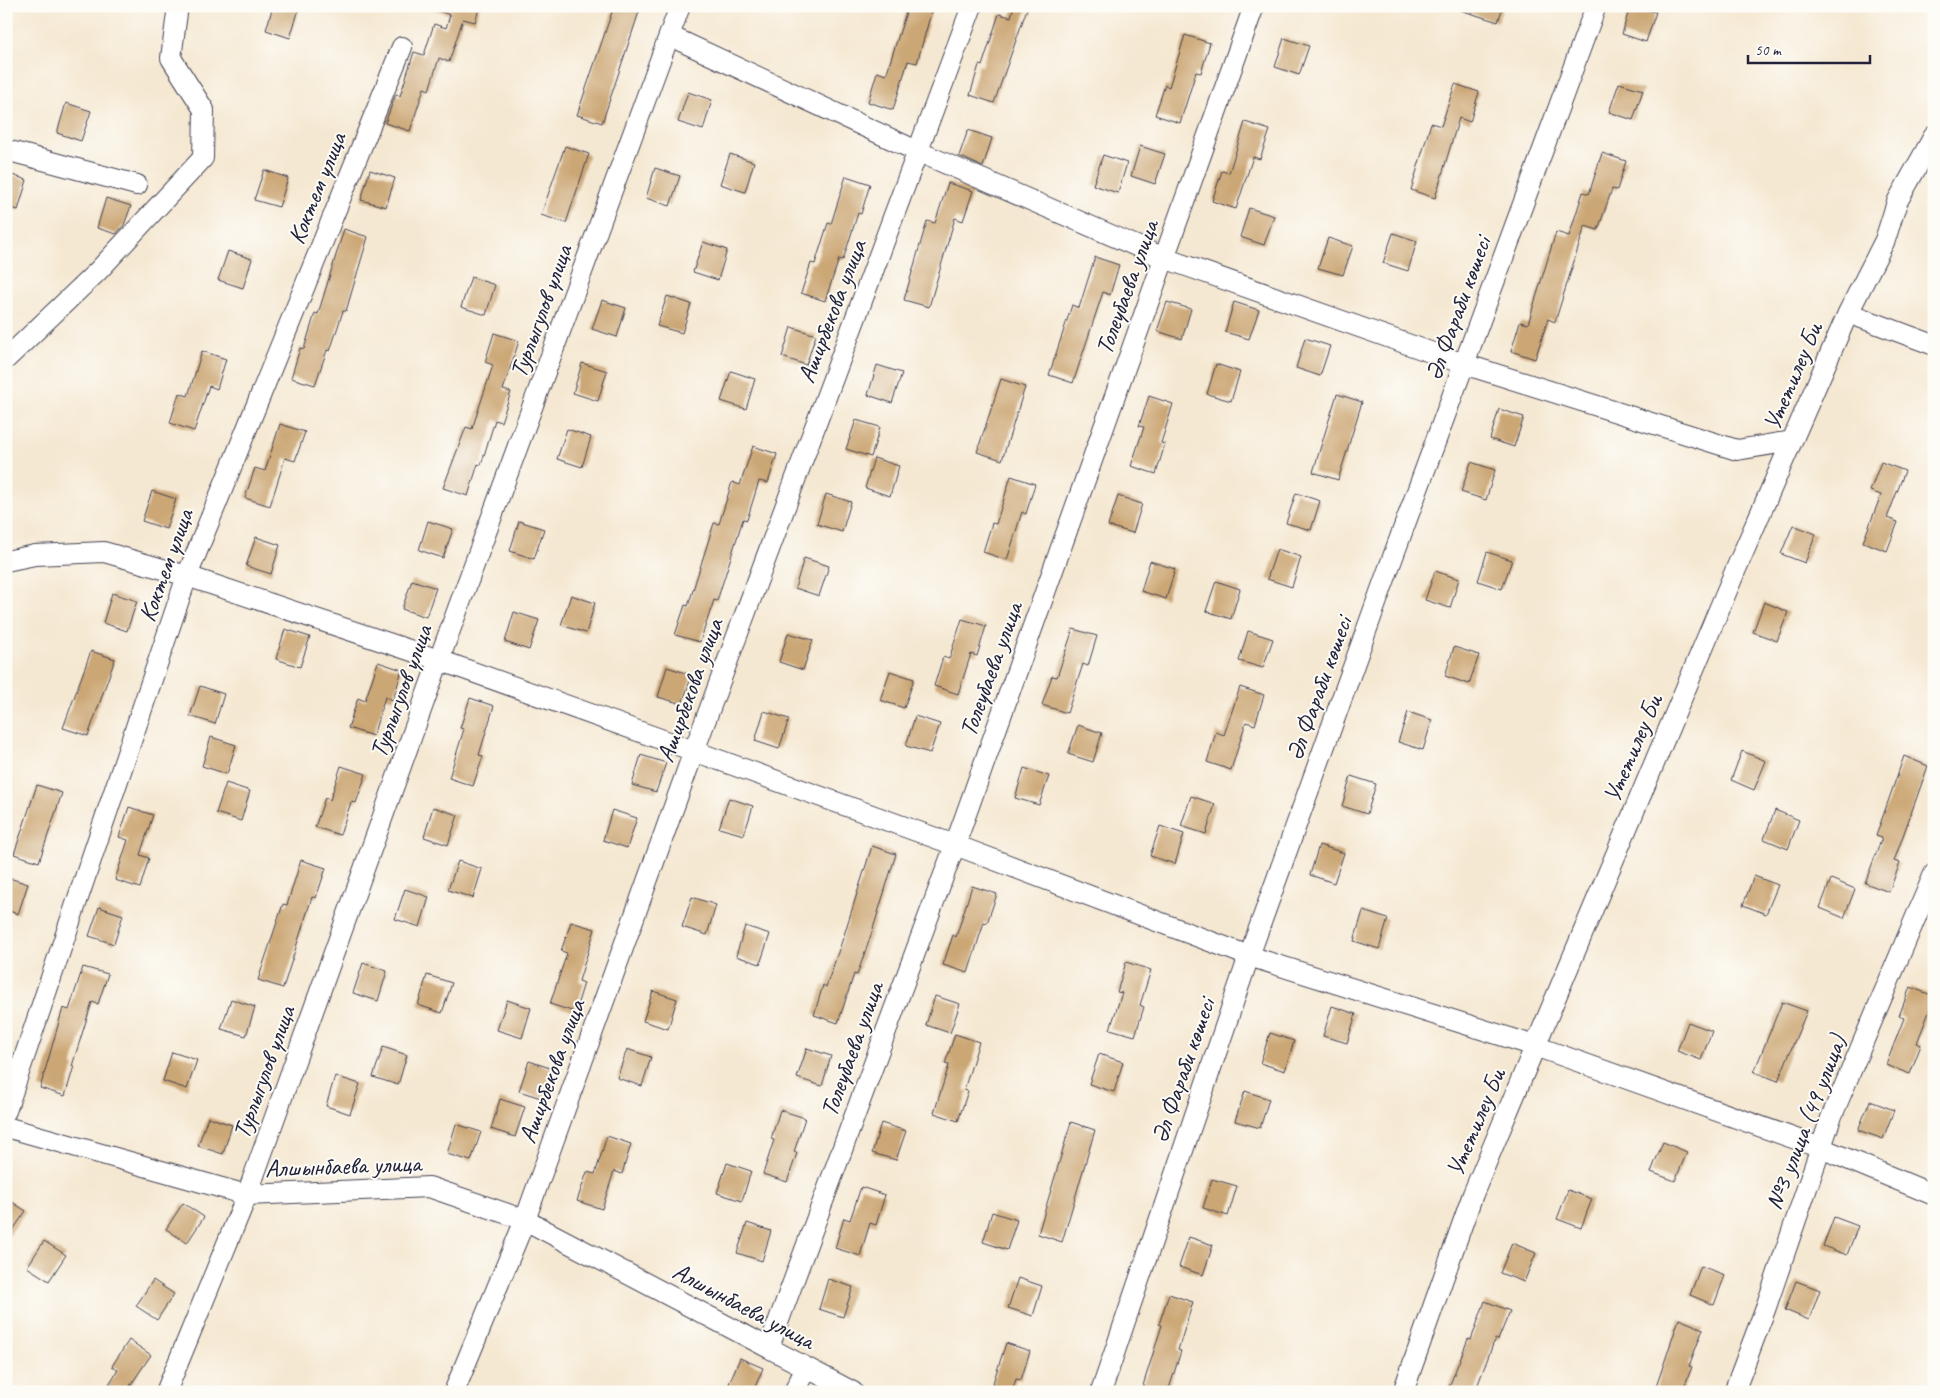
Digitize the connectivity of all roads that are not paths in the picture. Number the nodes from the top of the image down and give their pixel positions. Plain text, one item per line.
1 (178, 6) edge
2 (680, 6) edge
3 (972, 6) edge
4 (1254, 6) edge
5 (1596, 6) edge
6 (670, 36) junction
7 (402, 48) dead end
8 (1934, 136) edge
9 (6, 150) edge
10 (919, 152) junction
11 (137, 185) dead end
12 (1164, 258) junction
13 (1848, 313) junction
14 (1934, 345) edge
15 (6, 359) edge
16 (1464, 364) junction
17 (1792, 441) junction
18 (6, 562) edge
19 (187, 576) junction
20 (439, 660) junction
21 (694, 751) junction
22 (955, 845) junction
23 (1934, 874) edge
24 (1249, 956) junction
25 (1535, 1046) junction
26 (6, 1111) edge
27 (6, 1127) edge
28 (1821, 1148) junction
29 (247, 1195) junction
30 (1934, 1195) edge
31 (525, 1220) junction
32 (769, 1347) junction
33 (806, 1368) junction
34 (166, 1392) edge
35 (454, 1392) edge
36 (794, 1392) edge
37 (853, 1392) edge
38 (1100, 1392) edge
39 (1403, 1392) edge
40 (1734, 1392) edge

1 - 15 street
2 - 6 street, Турлыгулов улица
3 - 10 street, Аширбекова улица
4 - 12 street, Толеубаева улица
5 - 16 street, Әл Фараби көшесі
6 - 10 street
6 - 20 street, Турлыгулов улица
7 - 19 street, Коктем улица
8 - 13 street, Утетилеу Би
9 - 11 street
10 - 12 street
10 - 21 street, Аширбекова улица
12 - 16 street
12 - 22 street, Толеубаева улица
13 - 14 street
13 - 17 street, Утетилеу Би
16 - 17 street
16 - 24 street, Әл Фараби көшесі
17 - 25 street, Утетилеу Би
18 - 19 street
19 - 20 street
19 - 26 street, Коктем улица
20 - 21 street
20 - 29 street, Турлыгулов улица
21 - 22 street
21 - 31 street, Аширбекова улица
22 - 24 street
22 - 32 street, Толеубаева улица
23 - 28 street, №3 улица (49 улица)
24 - 25 street
24 - 38 street, Әл Фараби көшесі
25 - 28 street
25 - 39 street, Утетилеу Би
27 - 29 street, Алшынбаева улица
28 - 30 street
28 - 40 street, №3 улица (49 улица)
29 - 31 street, Алшынбаева улица
29 - 34 street, Турлыгулов улица
31 - 32 street, Алшынбаева улица
31 - 35 street, Аширбекова улица
32 - 33 street, Алшынбаева улица
33 - 36 street
33 - 37 street, Алшынбаева улица

